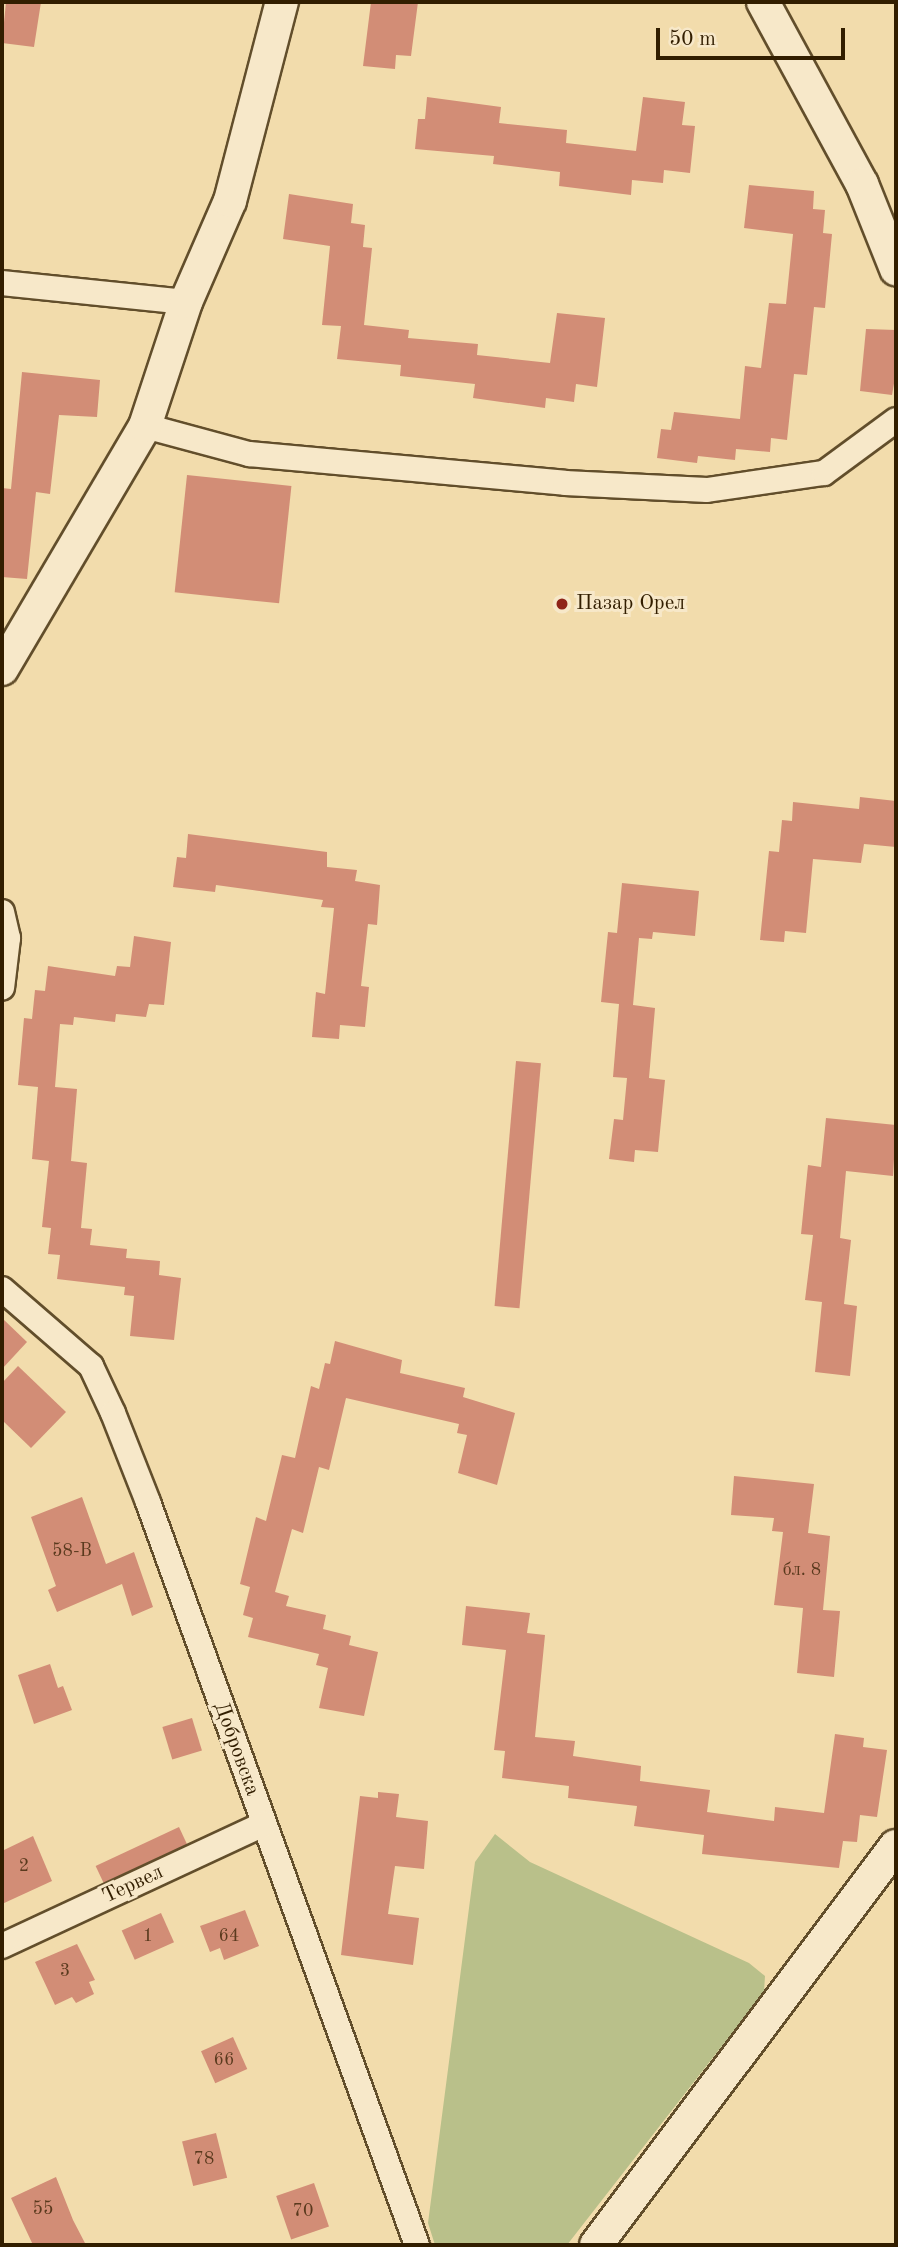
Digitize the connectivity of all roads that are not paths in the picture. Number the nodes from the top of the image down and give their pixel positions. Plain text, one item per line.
1 (282, 2) edge
2 (763, 2) edge
3 (896, 269) edge
4 (2, 283) edge
5 (186, 302) junction
6 (896, 420) edge
7 (145, 426) junction
8 (2, 669) edge
9 (2, 912) edge
10 (2, 988) edge
11 (2, 1289) edge
12 (264, 1824) junction
13 (896, 1846) edge
14 (2, 1946) edge
15 (416, 2245) edge
16 (596, 2245) edge

1 - 5 street
2 - 3 street
4 - 5 street
5 - 7 street
6 - 7 street
7 - 8 street
9 - 10 street
11 - 12 street, Добровска
12 - 14 street, Тервел
12 - 15 street, Добровска
13 - 16 street

